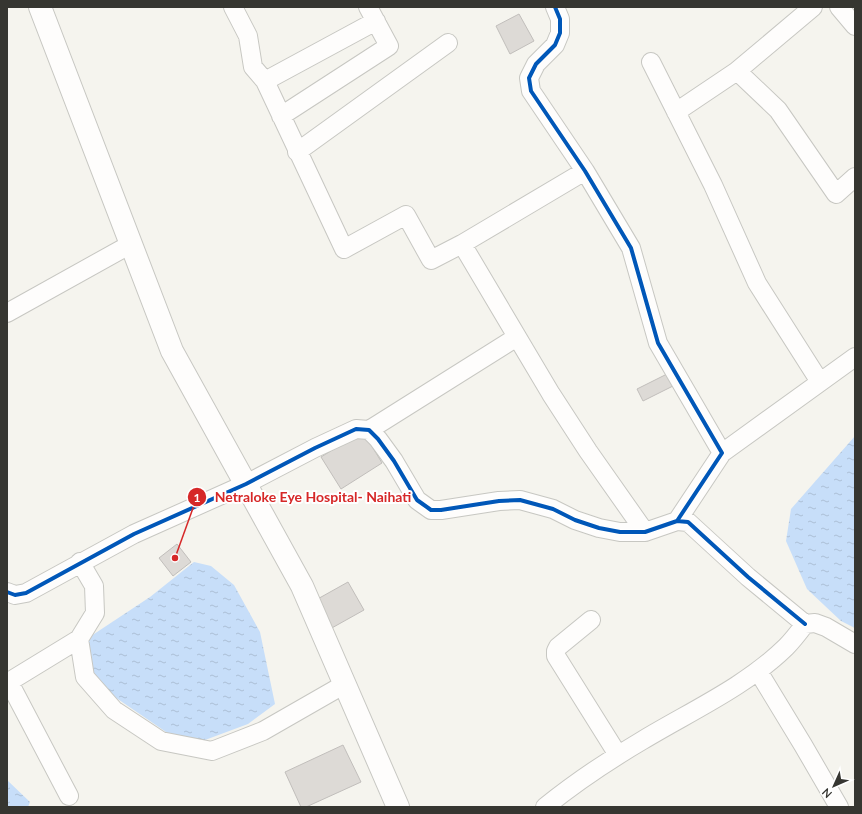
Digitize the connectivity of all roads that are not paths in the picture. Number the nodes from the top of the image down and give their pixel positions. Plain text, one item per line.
1 (40, 7) edge
2 (233, 7) edge
3 (554, 7) edge
4 (813, 7) edge
5 (839, 7) edge
6 (372, 14) edge
7 (855, 26) edge
8 (448, 43) dead end
9 (651, 62) dead end
10 (737, 71) junction
11 (265, 81) junction
12 (676, 112) junction
13 (281, 116) junction
14 (297, 152) junction
15 (585, 171) junction
16 (855, 177) edge
17 (131, 244) junction
18 (462, 244) junction
19 (7, 313) edge
20 (517, 338) junction
21 (855, 357) edge
22 (820, 382) junction
23 (369, 430) junction
24 (722, 453) junction
25 (246, 484) junction
26 (677, 522) junction
27 (645, 532) junction
28 (80, 562) junction
29 (7, 592) edge
30 (591, 620) dead end
31 (805, 624) junction
32 (79, 639) junction
33 (855, 644) edge
34 (758, 671) junction
35 (8, 683) edge
36 (344, 684) junction
37 (618, 755) junction
38 (68, 796) dead end
39 (398, 807) edge
40 (545, 807) edge
41 (839, 807) edge

1 - 17 main road
2 - 11 street
3 - 15 street
4 - 10 street
5 - 7 street
6 - 11 street
6 - 13 street
8 - 14 street
9 - 12 street
10 - 12 street
10 - 16 street
11 - 13 street
12 - 22 street
13 - 14 street
14 - 18 street
15 - 18 street
15 - 24 street
17 - 19 street
17 - 25 main road
18 - 20 street
20 - 23 street
20 - 27 street
21 - 22 street
22 - 24 street
23 - 25 street
23 - 27 street
24 - 26 street
25 - 28 street
25 - 36 main road
26 - 27 street
26 - 31 street
28 - 29 street
28 - 32 street
30 - 37 street
31 - 33 street
31 - 34 street
32 - 35 street
32 - 36 street
34 - 37 street
34 - 41 street
35 - 38 street
36 - 39 main road
37 - 40 street

